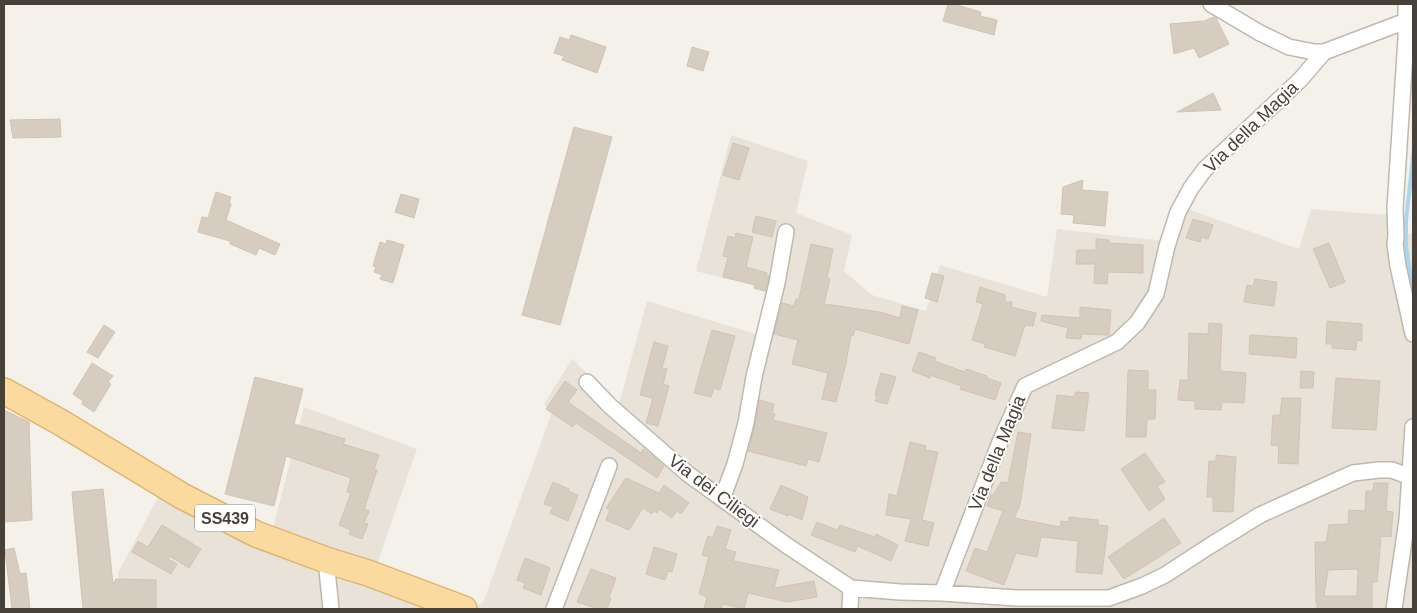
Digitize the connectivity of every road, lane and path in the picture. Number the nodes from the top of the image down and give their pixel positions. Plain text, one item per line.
1 (1210, 4) edge
2 (1406, 4) edge
3 (1406, 21) junction
4 (1324, 52) junction
5 (786, 232) dead end
6 (1413, 334) edge
7 (587, 382) dead end
8 (4, 391) edge
9 (1413, 427) edge
10 (609, 466) dead end
11 (1411, 478) edge
12 (722, 499) junction
13 (326, 560) junction
14 (851, 588) junction
15 (942, 593) junction
16 (331, 609) edge
17 (464, 609) edge
18 (554, 609) edge
19 (850, 609) edge
20 (1394, 609) edge

1 - 4 street, Via della Magia
2 - 3 street
3 - 4 street, Via della Magia
3 - 6 street
4 - 15 street, Via della Magia
5 - 12 street
7 - 12 street, Via dei Ciliegi
8 - 13 main road, SS439
9 - 11 street
10 - 18 street
11 - 15 street
11 - 20 street
12 - 14 street, Via dei Ciliegi
13 - 16 street
13 - 17 main road, SS439
14 - 15 street
14 - 19 street

